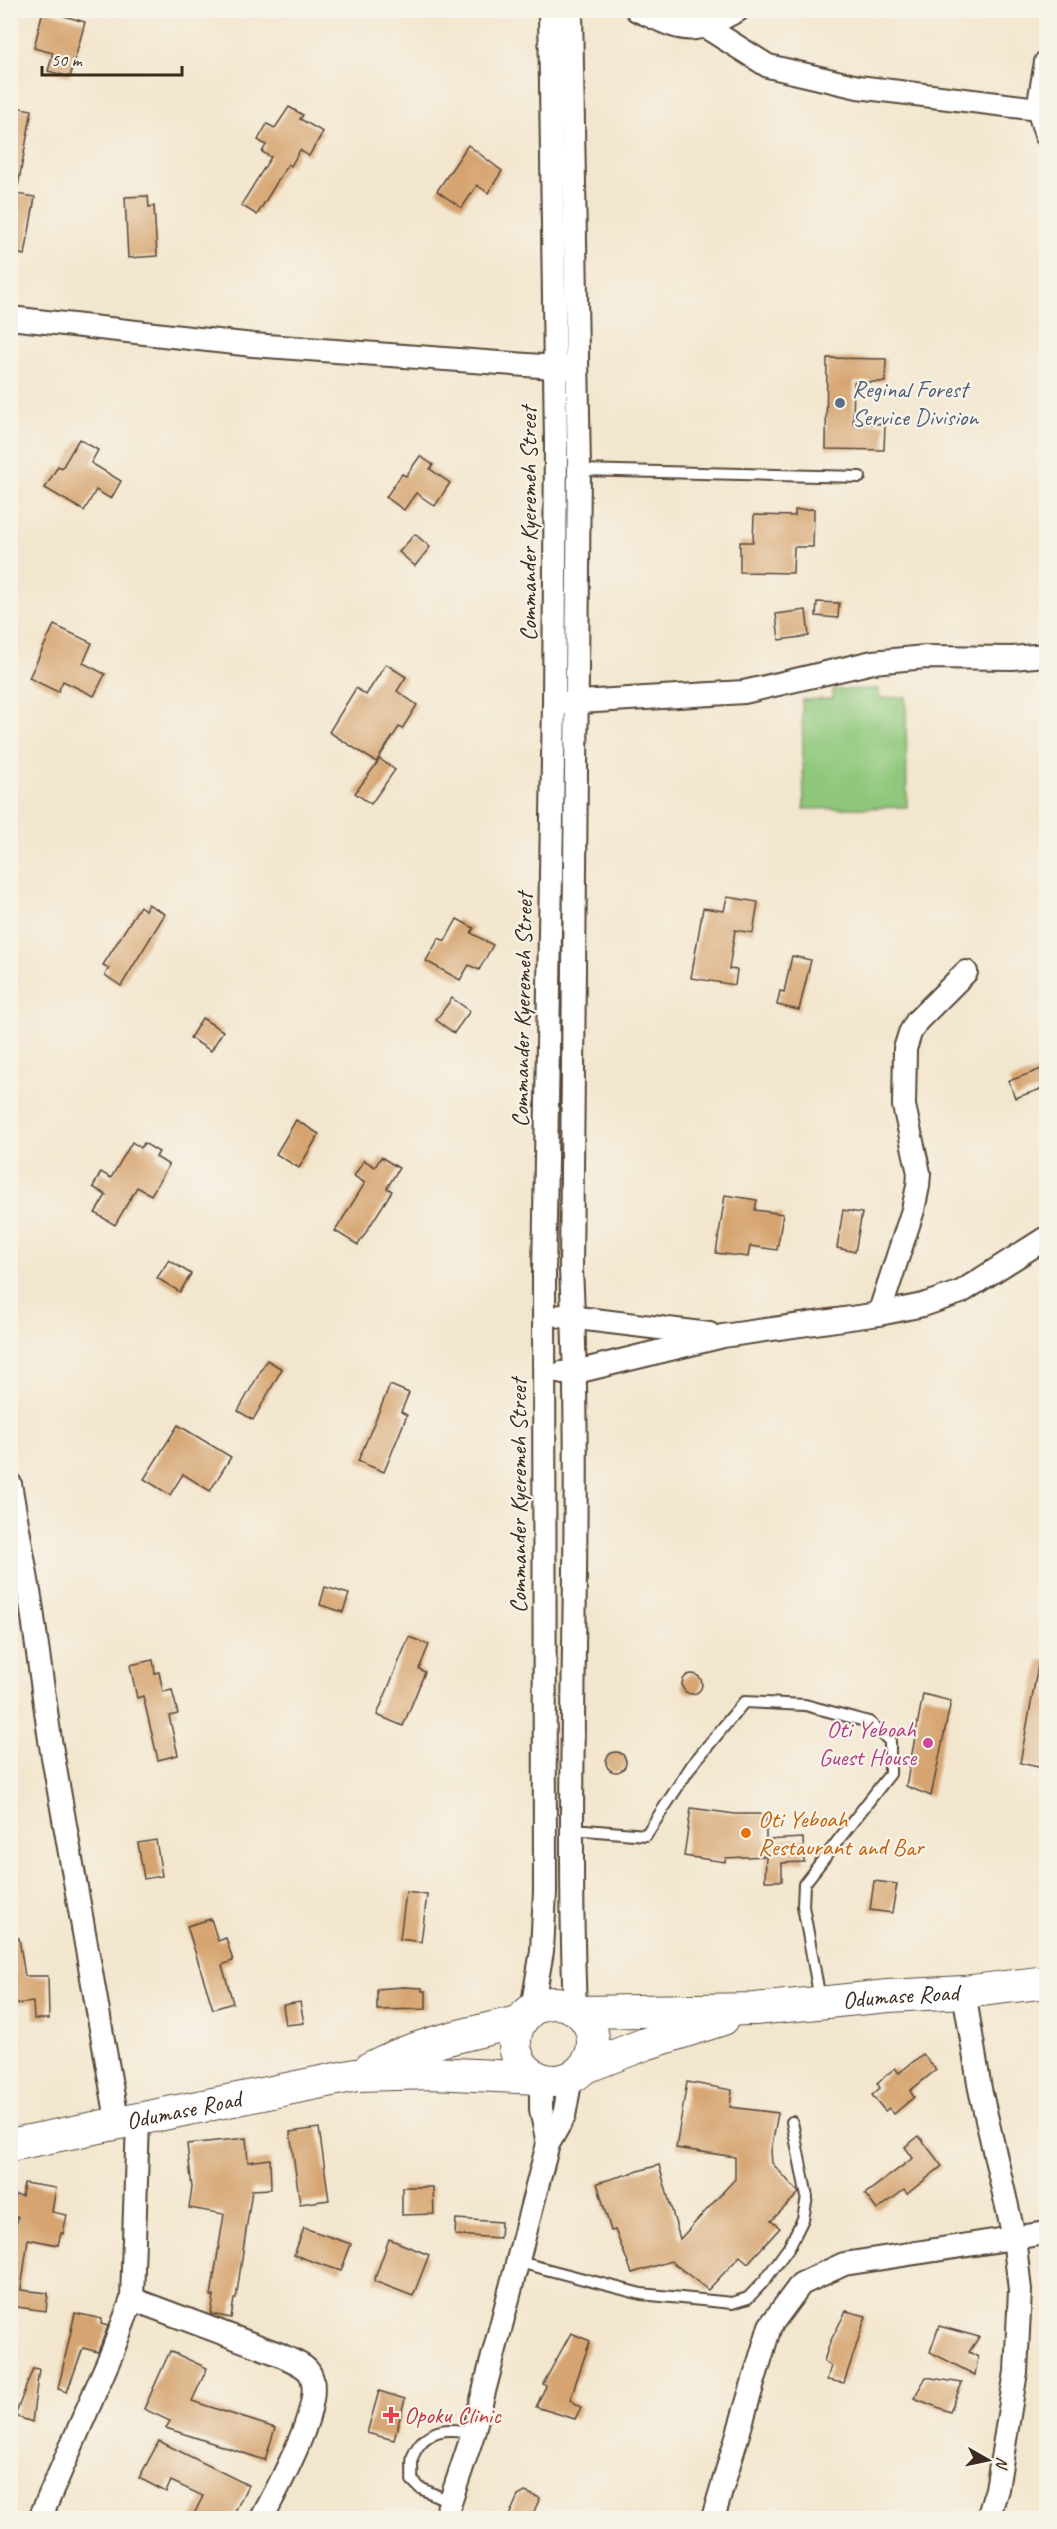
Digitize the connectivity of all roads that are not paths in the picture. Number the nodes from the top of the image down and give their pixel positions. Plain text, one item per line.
1 (550, 10) edge
2 (571, 10) edge
3 (637, 10) edge
4 (738, 10) edge
5 (706, 27) junction
6 (1047, 62) edge
7 (1038, 109) junction
8 (1047, 135) edge
9 (10, 318) edge
10 (554, 367) junction
11 (579, 369) junction
12 (579, 470) junction
13 (860, 477) dead end
14 (1047, 655) edge
15 (554, 703) junction
16 (578, 703) junction
17 (966, 972) dead end
18 (1047, 1239) edge
19 (879, 1314) junction
20 (544, 1316) junction
21 (573, 1316) junction
22 (723, 1336) junction
23 (576, 1372) junction
24 (545, 1374) junction
25 (10, 1484) edge
26 (573, 1830) junction
27 (1047, 1982) edge
28 (964, 1992) junction
29 (820, 2002) junction
30 (755, 2009) junction
31 (578, 2010) junction
32 (527, 2015) junction
33 (356, 2075) junction
34 (558, 2076) junction
35 (792, 2122) dead end
36 (128, 2123) junction
37 (548, 2144) junction
38 (10, 2145) edge
39 (1047, 2233) edge
40 (1014, 2237) junction
41 (519, 2262) junction
42 (132, 2299) junction
43 (473, 2434) junction
44 (448, 2510) edge
45 (40, 2518) edge
46 (262, 2518) edge
47 (712, 2518) edge
48 (988, 2518) edge

1 - 10 street, Commander Kyeremeh Street
2 - 11 street, Commander Kyeremeh Street
3 - 5 street
4 - 5 street
5 - 7 street
6 - 7 street
7 - 8 street
9 - 10 street
10 - 11 street
10 - 15 street, Commander Kyeremeh Street
11 - 12 street, Commander Kyeremeh Street
12 - 13 lane
12 - 16 street, Commander Kyeremeh Street
14 - 16 street
15 - 16 street
15 - 20 street, Commander Kyeremeh Street
16 - 21 street, Commander Kyeremeh Street
17 - 19 street
18 - 19 street
19 - 22 street
20 - 21 street
20 - 24 street, Commander Kyeremeh Street
21 - 22 street
21 - 23 street, Commander Kyeremeh Street
22 - 23 street
23 - 24 street
23 - 26 street, Commander Kyeremeh Street
24 - 32 street, Commander Kyeremeh Street
25 - 36 street
26 - 29 lane
26 - 31 street, Commander Kyeremeh Street
27 - 28 main road, Odumase Road
28 - 29 main road, Odumase Road
28 - 40 street
29 - 30 main road, Odumase Road
30 - 31 main road, Odumase Road
30 - 34 main road, Odumase Road
31 - 32 main road
31 - 34 main road
32 - 33 main road, Odumase Road
32 - 34 main road
33 - 34 main road, Odumase Road
33 - 36 main road, Odumase Road
34 - 37 street
34 - 37 street
35 - 41 lane
36 - 38 main road, Odumase Road
36 - 42 street
37 - 41 street
39 - 40 street
40 - 47 street
40 - 48 street
41 - 43 street
42 - 45 street
42 - 46 street
43 - 44 street
43 - 44 lane

